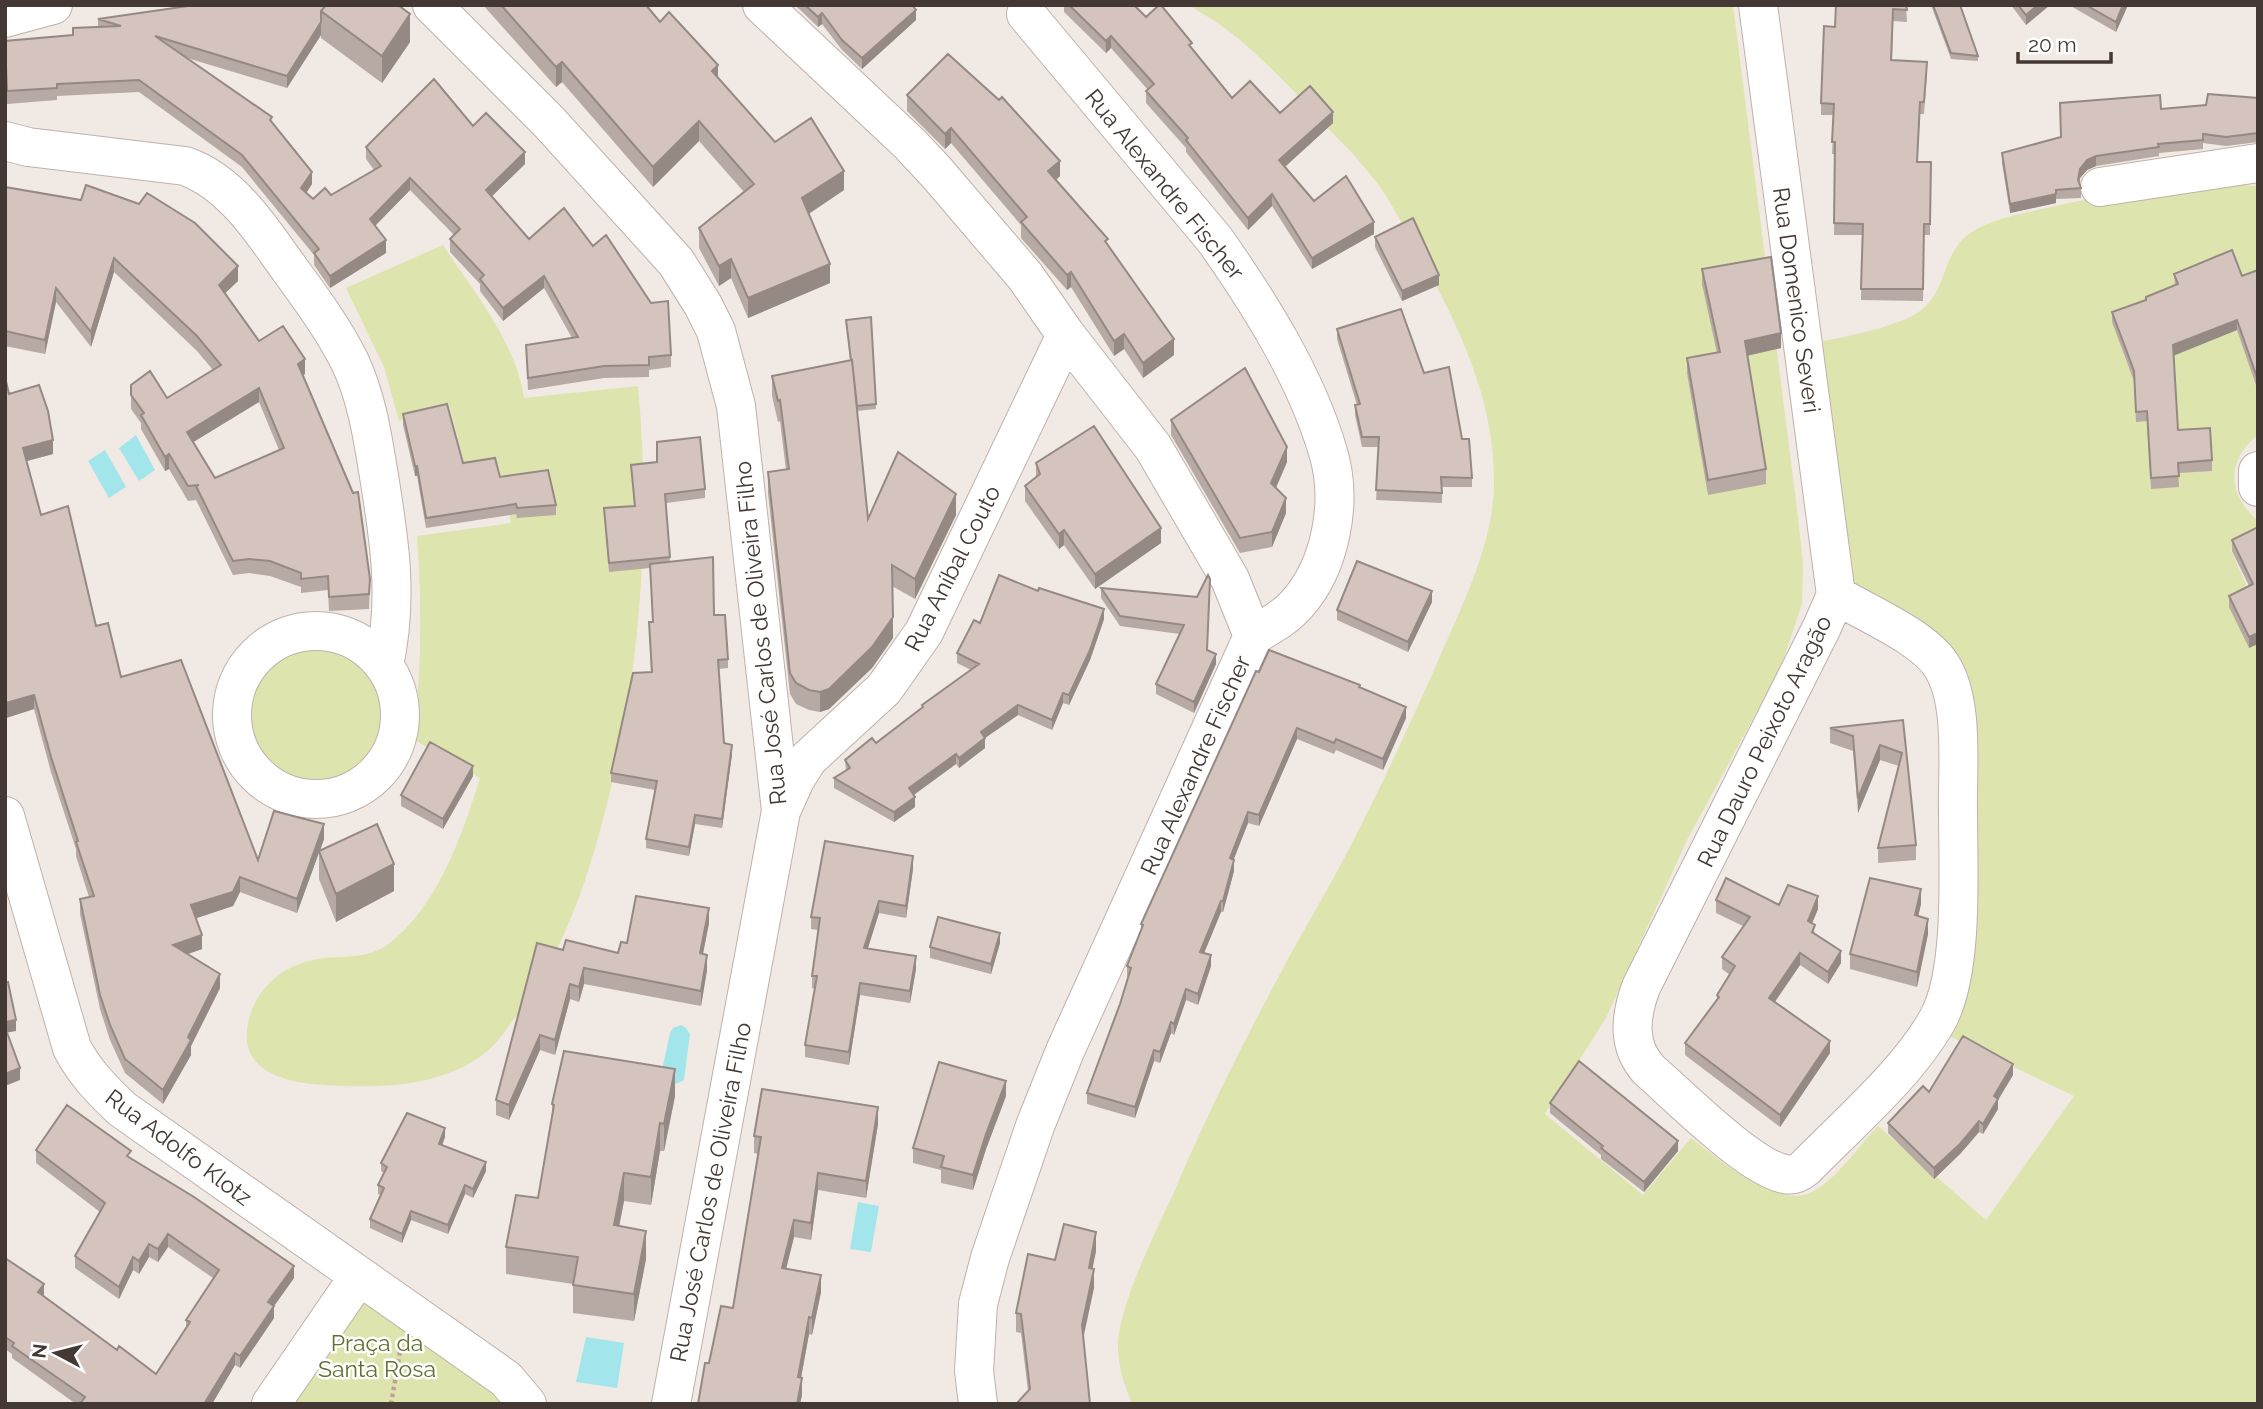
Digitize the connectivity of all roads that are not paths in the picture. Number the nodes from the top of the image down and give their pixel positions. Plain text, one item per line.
1 (52, 5) edge
2 (432, 5) edge
3 (762, 5) edge
4 (1758, 5) edge
5 (1026, 14) dead end
6 (5, 18) edge
7 (5, 141) edge
8 (2258, 163) edge
9 (2100, 187) dead end
10 (1066, 335) junction
11 (2258, 471) edge
12 (2258, 487) edge
13 (1836, 595) junction
14 (1254, 636) junction
15 (384, 665) junction
16 (781, 811) junction
17 (5, 816) edge
18 (359, 1276) junction
19 (271, 1404) edge
20 (527, 1404) edge
21 (671, 1404) edge
22 (978, 1404) edge

1 - 6 street
2 - 16 street, Rua José Carlos de Oliveira Filho
3 - 10 street
4 - 13 street, Rua Domenico Severi
5 - 14 street, Rua Alexandre Fischer
7 - 15 street
8 - 9 street
10 - 14 street
10 - 16 street, Rua Aníbal Couto
11 - 12 street
13 - 13 street, Rua Dauro Peixoto Aragão
14 - 22 street, Rua Alexandre Fischer
15 - 15 street
16 - 21 street, Rua José Carlos de Oliveira Filho
17 - 18 street, Rua Adolfo Klotz
18 - 19 street
18 - 20 street, Rua Adolfo Klotz

